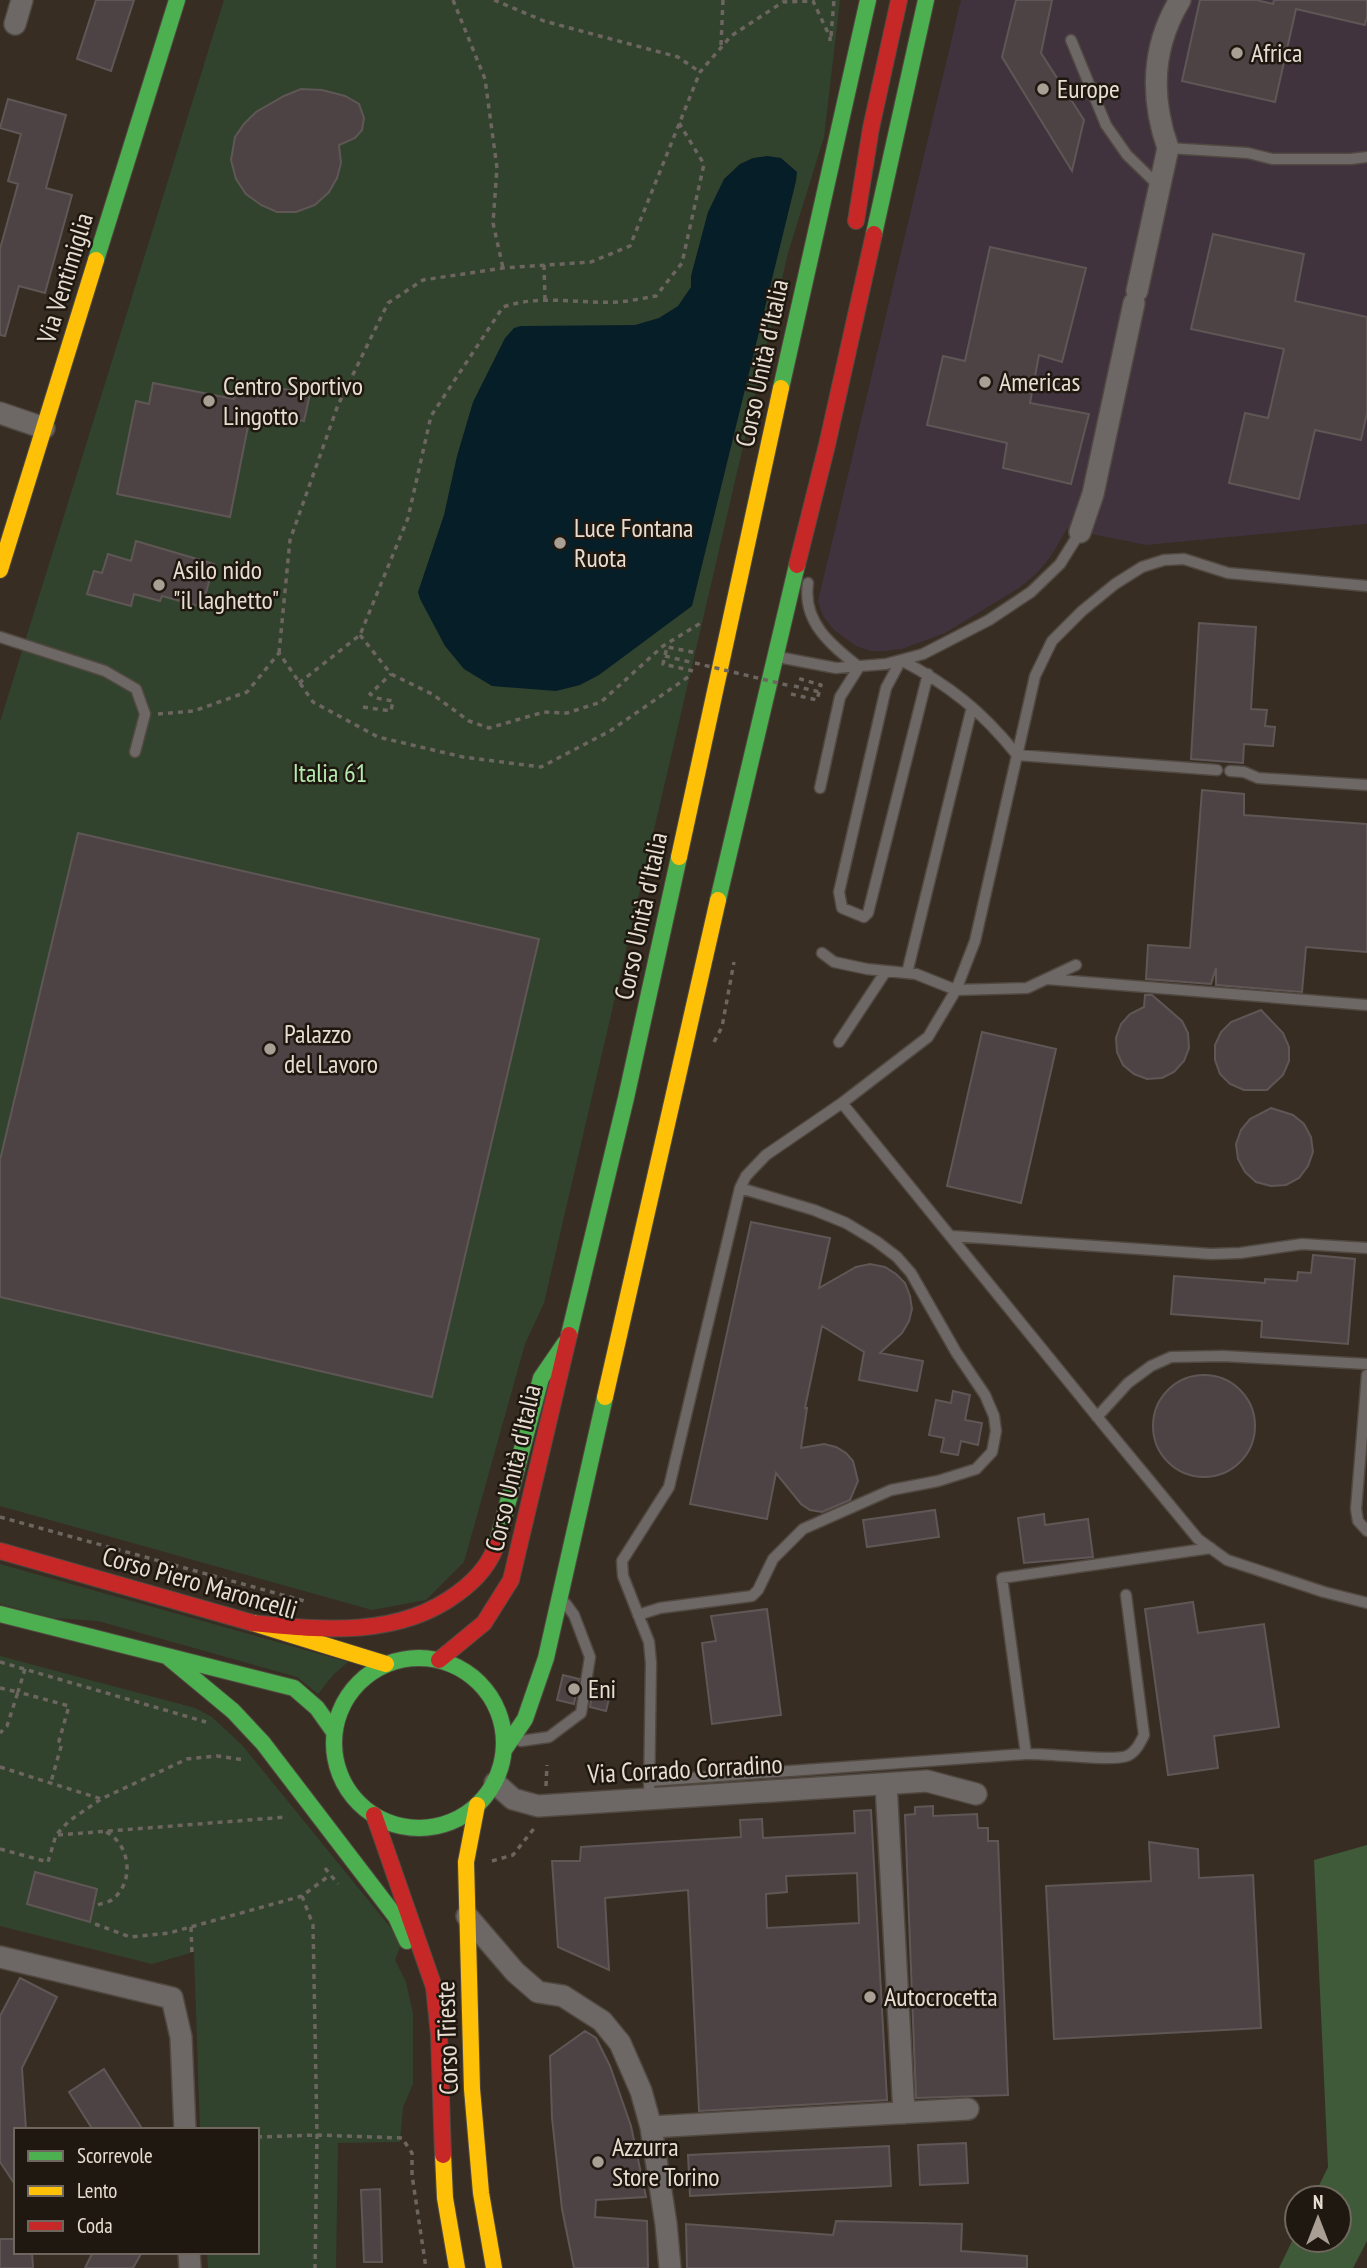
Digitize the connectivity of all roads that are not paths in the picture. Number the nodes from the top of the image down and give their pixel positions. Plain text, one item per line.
1 (22, 0) edge
2 (177, 0) edge
3 (853, 0) edge
4 (868, 0) edge
5 (899, 0) edge
6 (926, 0) edge
7 (1180, 0) edge
8 (15, 24) dead end
9 (1071, 40) dead end
10 (1168, 148) junction
11 (832, 155) junction
12 (1367, 157) edge
13 (1160, 187) junction
14 (854, 231) dead end
15 (846, 283) dead end
16 (0, 414) edge
17 (44, 428) junction
18 (827, 445) junction
19 (1080, 532) joint
20 (805, 534) junction
21 (0, 570) edge
22 (1367, 586) edge
23 (0, 637) edge
24 (775, 656) junction
25 (901, 660) junction
26 (859, 667) junction
27 (928, 674) junction
28 (972, 707) junction
29 (135, 752) dead end
30 (1017, 755) junction
31 (1217, 770) dead end
32 (1230, 772) dead end
33 (1367, 785) edge
34 (820, 788) dead end
35 (822, 953) dead end
36 (1076, 965) dead end
37 (886, 971) junction
38 (908, 972) junction
39 (1047, 979) junction
40 (957, 990) junction
41 (1367, 1006) edge
42 (839, 1042) dead end
43 (842, 1103) junction
44 (740, 1188) junction
45 (952, 1236) junction
46 (1367, 1248) edge
47 (569, 1338) junction
48 (1367, 1364) edge
49 (1367, 1375) edge
50 (1097, 1417) junction
51 (1367, 1531) edge
52 (1211, 1548) junction
53 (0, 1551) edge
54 (1126, 1595) dead end
55 (560, 1596) junction
56 (1367, 1602) edge
57 (0, 1614) edge
58 (638, 1615) junction
59 (252, 1623) junction
60 (168, 1657) junction
61 (439, 1660) junction
62 (386, 1664) junction
63 (334, 1732) junction
64 (508, 1746) junction
65 (1026, 1754) junction
66 (495, 1783) junction
67 (886, 1784) junction
68 (650, 1790) junction
69 (976, 1794) dead end
70 (477, 1805) junction
71 (374, 1815) junction
72 (467, 1916) junction
73 (0, 1957) edge
74 (433, 1987) junction
75 (968, 2109) dead end
76 (904, 2113) junction
77 (652, 2127) junction
78 (185, 2128) edge
79 (457, 2268) edge
80 (494, 2268) edge
81 (670, 2268) edge

1 - 8 street
2 - 17 main road, Via Ventimiglia
3 - 11 main road, Corso Unità d'Italia
4 - 11 main road, Corso Unità d'Italia
5 - 14 main road
6 - 18 main road
7 - 10 street
9 - 13 lane
10 - 12 lane
10 - 13 street
11 - 47 main road, Corso Unità d'Italia
13 - 19 street
15 - 18 main road
16 - 17 street
17 - 21 main road, Via Ventimiglia
18 - 20 main road
19 - 25 lane
20 - 24 main road
20 - 26 lane
22 - 30 lane
23 - 29 lane
24 - 26 lane
24 - 55 main road
25 - 26 lane
25 - 27 lane
25 - 27 lane
26 - 34 lane
27 - 28 lane
28 - 30 lane
28 - 38 lane
30 - 31 lane
30 - 40 lane
32 - 33 lane
35 - 37 lane
36 - 39 lane
37 - 38 lane
37 - 42 lane
38 - 40 lane
39 - 40 lane
39 - 41 lane
40 - 43 lane
43 - 44 lane
43 - 45 lane
44 - 58 lane
44 - 58 lane
45 - 46 lane
45 - 50 lane
47 - 59 main road
47 - 61 main road, Corso Unità d'Italia
48 - 50 lane
49 - 51 lane
50 - 52 lane
52 - 56 lane
52 - 65 lane
53 - 59 main road, Corso Piero Maroncelli
54 - 65 lane
55 - 64 main road
55 - 64 lane
57 - 60 main road
58 - 68 lane
59 - 62 main road, Corso Piero Maroncelli
60 - 63 main road
60 - 74 main road
61 - 62 main road
61 - 64 main road
62 - 63 main road
63 - 71 main road
64 - 66 main road
65 - 68 lane
66 - 68 street, Via Corrado Corradino
66 - 70 main road
67 - 68 street, Via Corrado Corradino
67 - 69 street, Via Corrado Corradino
67 - 76 street
70 - 71 main road
70 - 72 main road, Corso Trieste
71 - 74 main road, Corso Trieste
72 - 77 street
72 - 80 main road, Corso Trieste
73 - 78 street
74 - 79 main road, Corso Trieste
75 - 76 street
76 - 77 street
77 - 81 street

